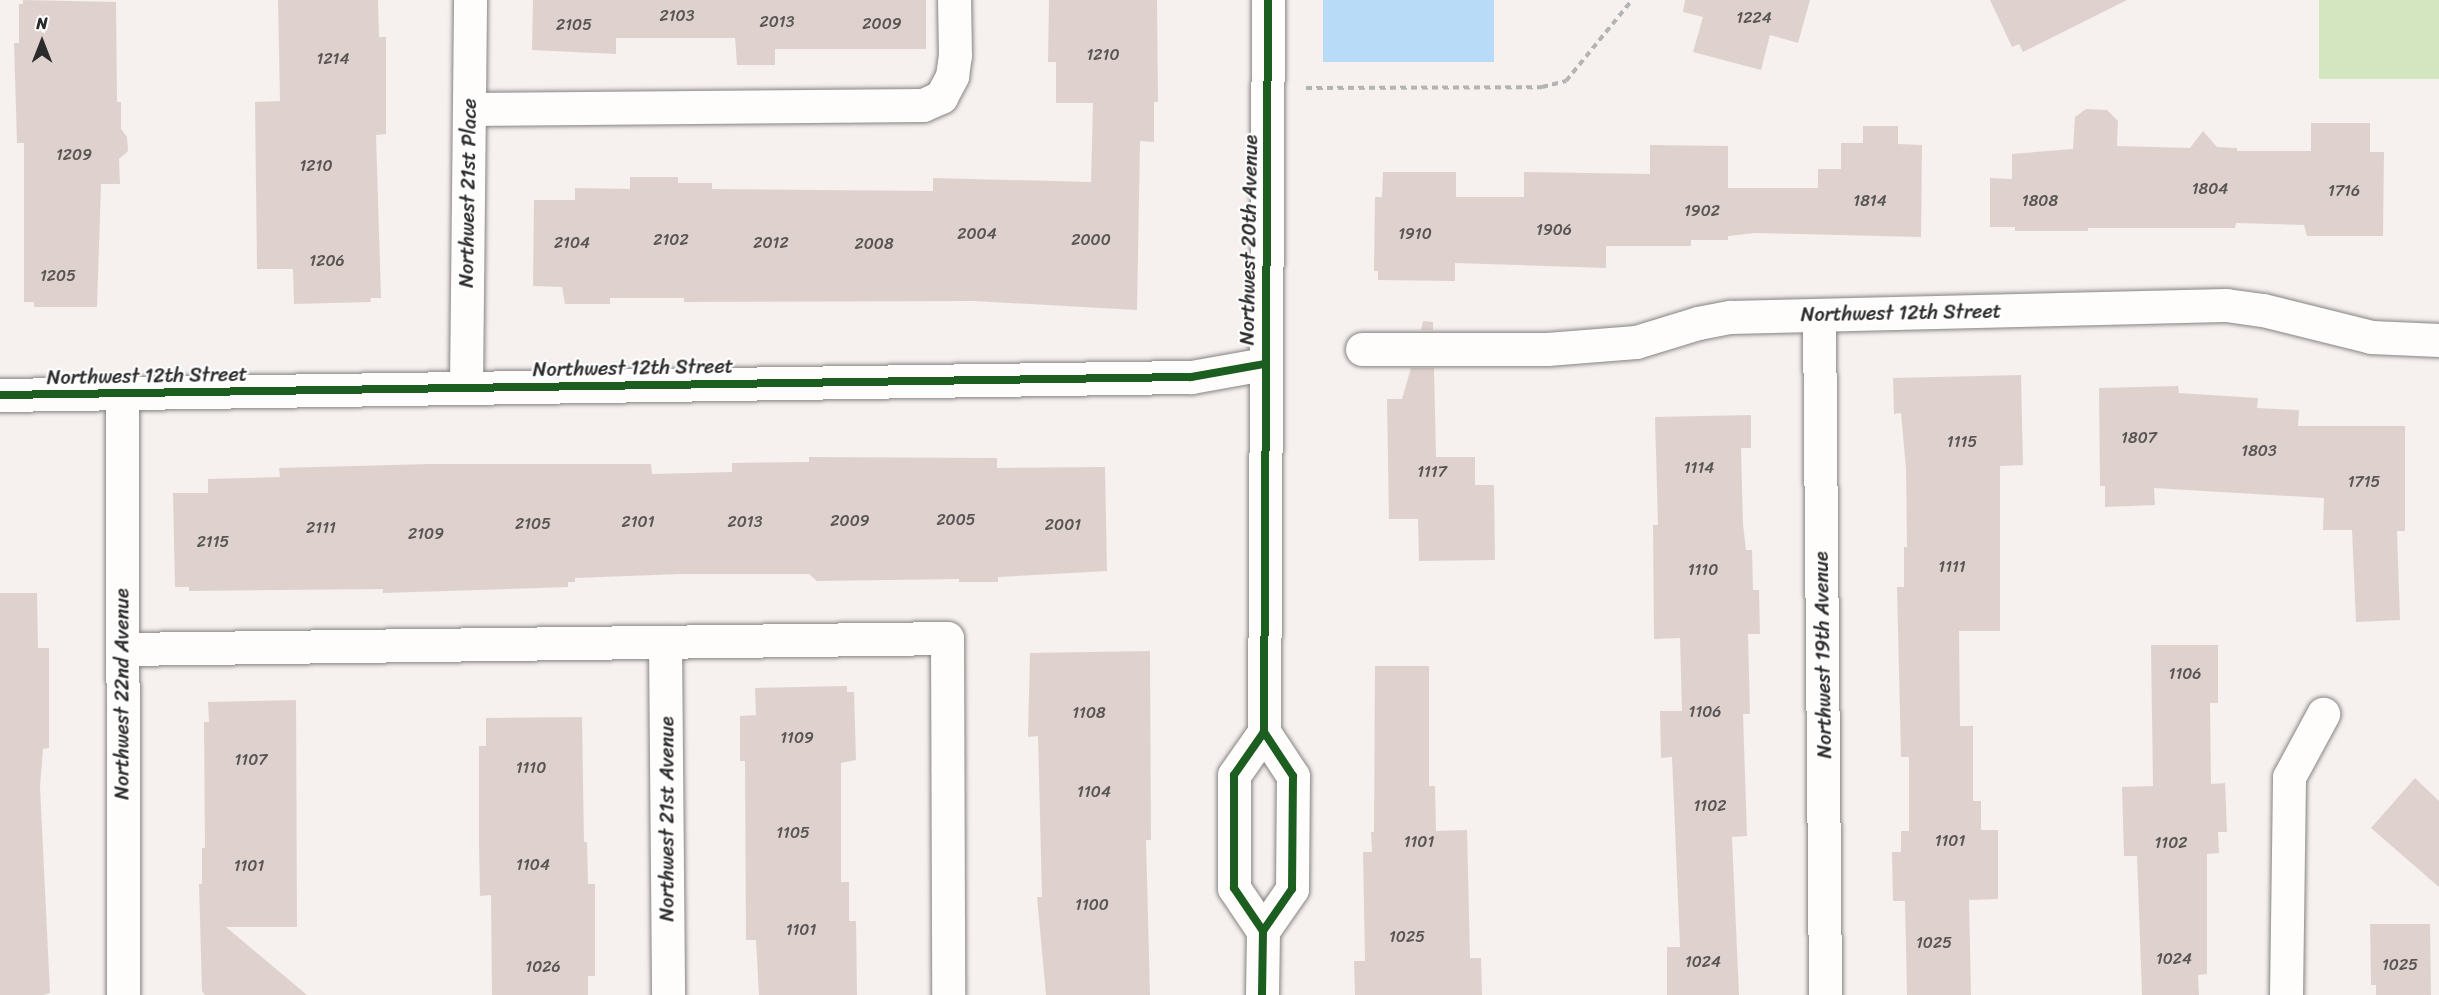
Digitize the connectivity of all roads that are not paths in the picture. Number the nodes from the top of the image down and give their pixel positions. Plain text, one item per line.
1 (470, 0) edge
2 (954, 0) edge
3 (1268, 0) edge
4 (469, 109) junction
5 (1819, 315) junction
6 (2439, 340) edge
7 (1362, 349) dead end
8 (1264, 364) junction
9 (466, 387) junction
10 (122, 393) junction
11 (0, 395) edge
12 (665, 642) junction
13 (122, 649) junction
14 (2323, 714) dead end
15 (1264, 732) junction
16 (1263, 931) junction
17 (123, 995) edge
18 (668, 995) edge
19 (948, 995) edge
20 (1262, 995) edge
21 (1826, 995) edge
22 (2286, 995) edge

1 - 4 street, Northwest 21st Place
2 - 4 street
3 - 8 street, Northwest 20th Avenue
4 - 9 street, Northwest 21st Place
5 - 6 street, Northwest 12th Street
5 - 7 street, Northwest 12th Street
5 - 21 street, Northwest 19th Avenue
8 - 9 street, Northwest 12th Street
8 - 15 street, Northwest 20th Avenue
9 - 10 street, Northwest 12th Street
10 - 11 street, Northwest 12th Street
10 - 13 street, Northwest 22nd Avenue
12 - 13 street
12 - 18 street, Northwest 21st Avenue
12 - 19 street
13 - 17 street, Northwest 22nd Avenue
14 - 22 street
15 - 16 street
15 - 16 street
16 - 20 street

